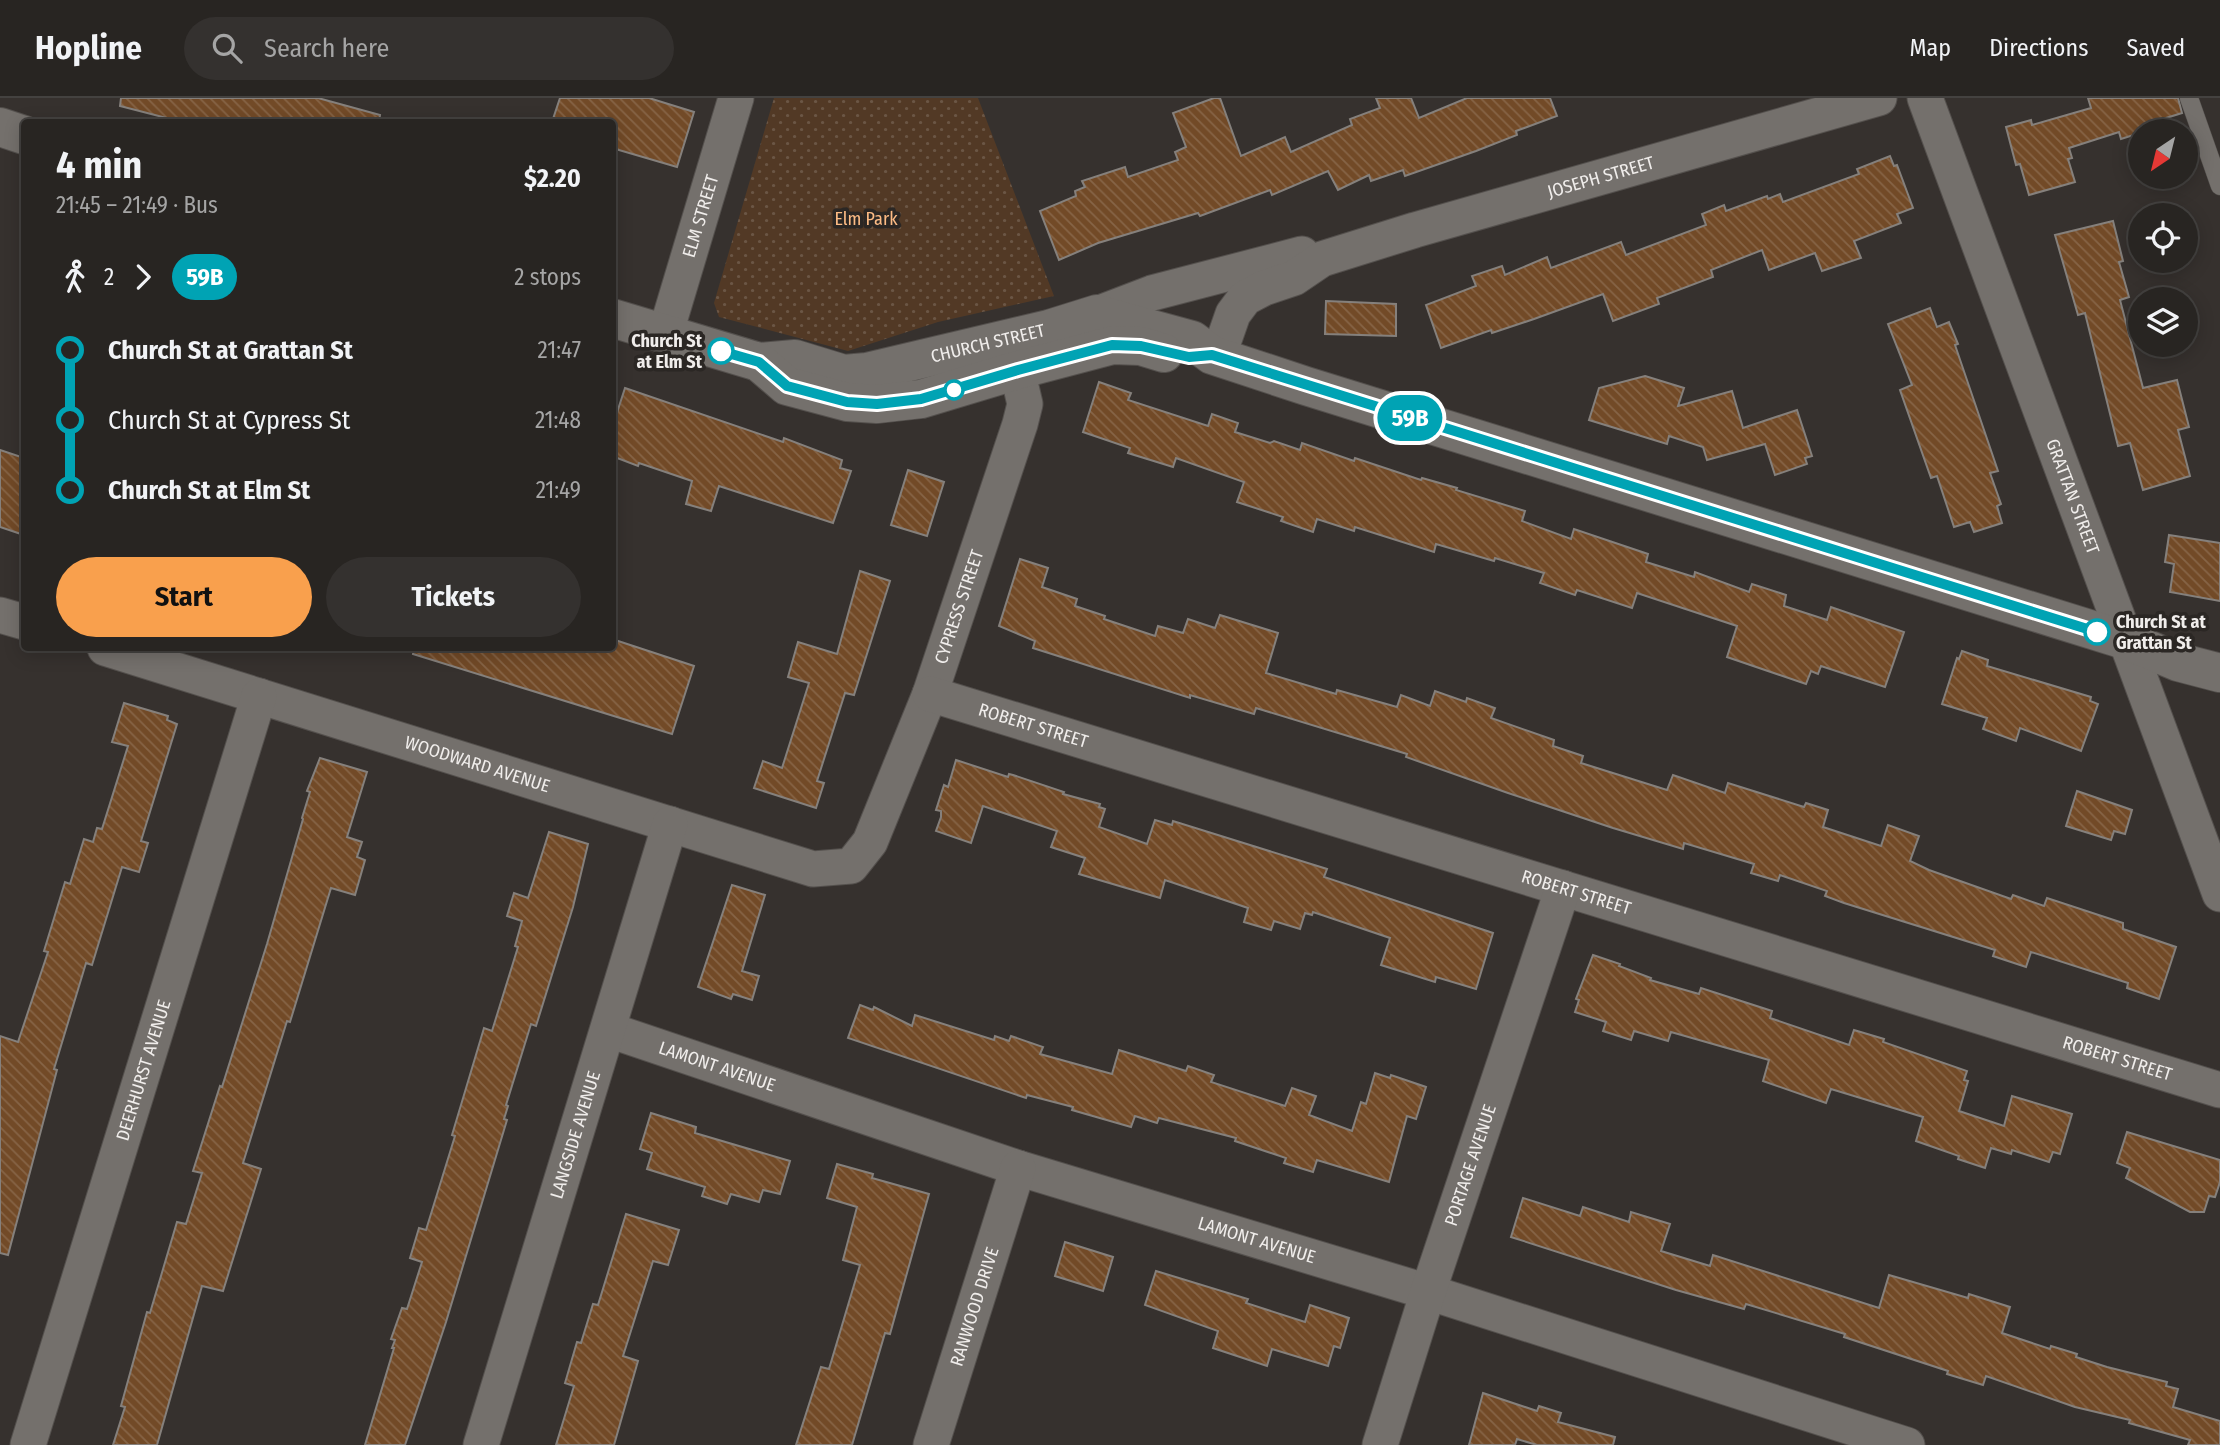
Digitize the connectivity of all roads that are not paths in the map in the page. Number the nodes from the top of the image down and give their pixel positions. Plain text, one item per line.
1 (736, 98) edge
2 (1879, 98) edge
3 (1925, 98) edge
4 (2189, 98) edge
5 (0, 127) edge
6 (21, 134) edge
7 (2220, 186) edge
8 (1322, 259) junction
9 (1097, 314) junction
10 (616, 319) edge
11 (665, 335) junction
12 (1014, 354) junction
13 (1215, 356) junction
14 (0, 615) edge
15 (21, 621) edge
16 (2128, 642) junction
17 (115, 651) edge
18 (2220, 673) edge
19 (930, 694) junction
20 (259, 696) junction
21 (670, 824) junction
22 (851, 866) joint
23 (1563, 887) junction
24 (2220, 894) edge
25 (609, 1030) junction
26 (2220, 1090) edge
27 (1018, 1168) junction
28 (1428, 1292) junction
29 (1846, 1436) edge
30 (28, 1445) edge
31 (481, 1445) edge
32 (931, 1445) edge
33 (1380, 1445) edge
34 (1907, 1445) edge

1 - 11 street, ELM STREET
2 - 8 street, JOSEPH STREET
3 - 16 street, GRATTAN STREET
4 - 7 lane
5 - 6 street
8 - 9 street, JOSEPH STREET
8 - 13 street, JOSEPH STREET
9 - 12 street, CHURCH STREET
9 - 13 street, CHURCH STREET
10 - 11 street, CHURCH STREET
11 - 12 street, CHURCH STREET
12 - 13 street, CHURCH STREET
12 - 19 street, CYPRESS STREET
13 - 16 street, CHURCH STREET
14 - 15 street
16 - 18 street, CHURCH STREET
16 - 24 street, GRATTAN STREET
17 - 20 street, WOODWARD AVENUE
19 - 22 street, CYPRESS STREET
19 - 23 street, ROBERT STREET
20 - 21 street, WOODWARD AVENUE
20 - 30 street, DEERHURST AVENUE
21 - 22 street, WOODWARD AVENUE
21 - 25 street, LANGSIDE AVENUE
23 - 26 street, ROBERT STREET
23 - 28 street, PORTAGE AVENUE
25 - 27 street, LAMONT AVENUE
25 - 31 street, LANGSIDE AVENUE
27 - 28 street, LAMONT AVENUE
27 - 32 street, RANWOOD DRIVE
28 - 29 street, LAMONT AVENUE
28 - 33 street, PORTAGE AVENUE
29 - 34 street, LAMONT AVENUE

